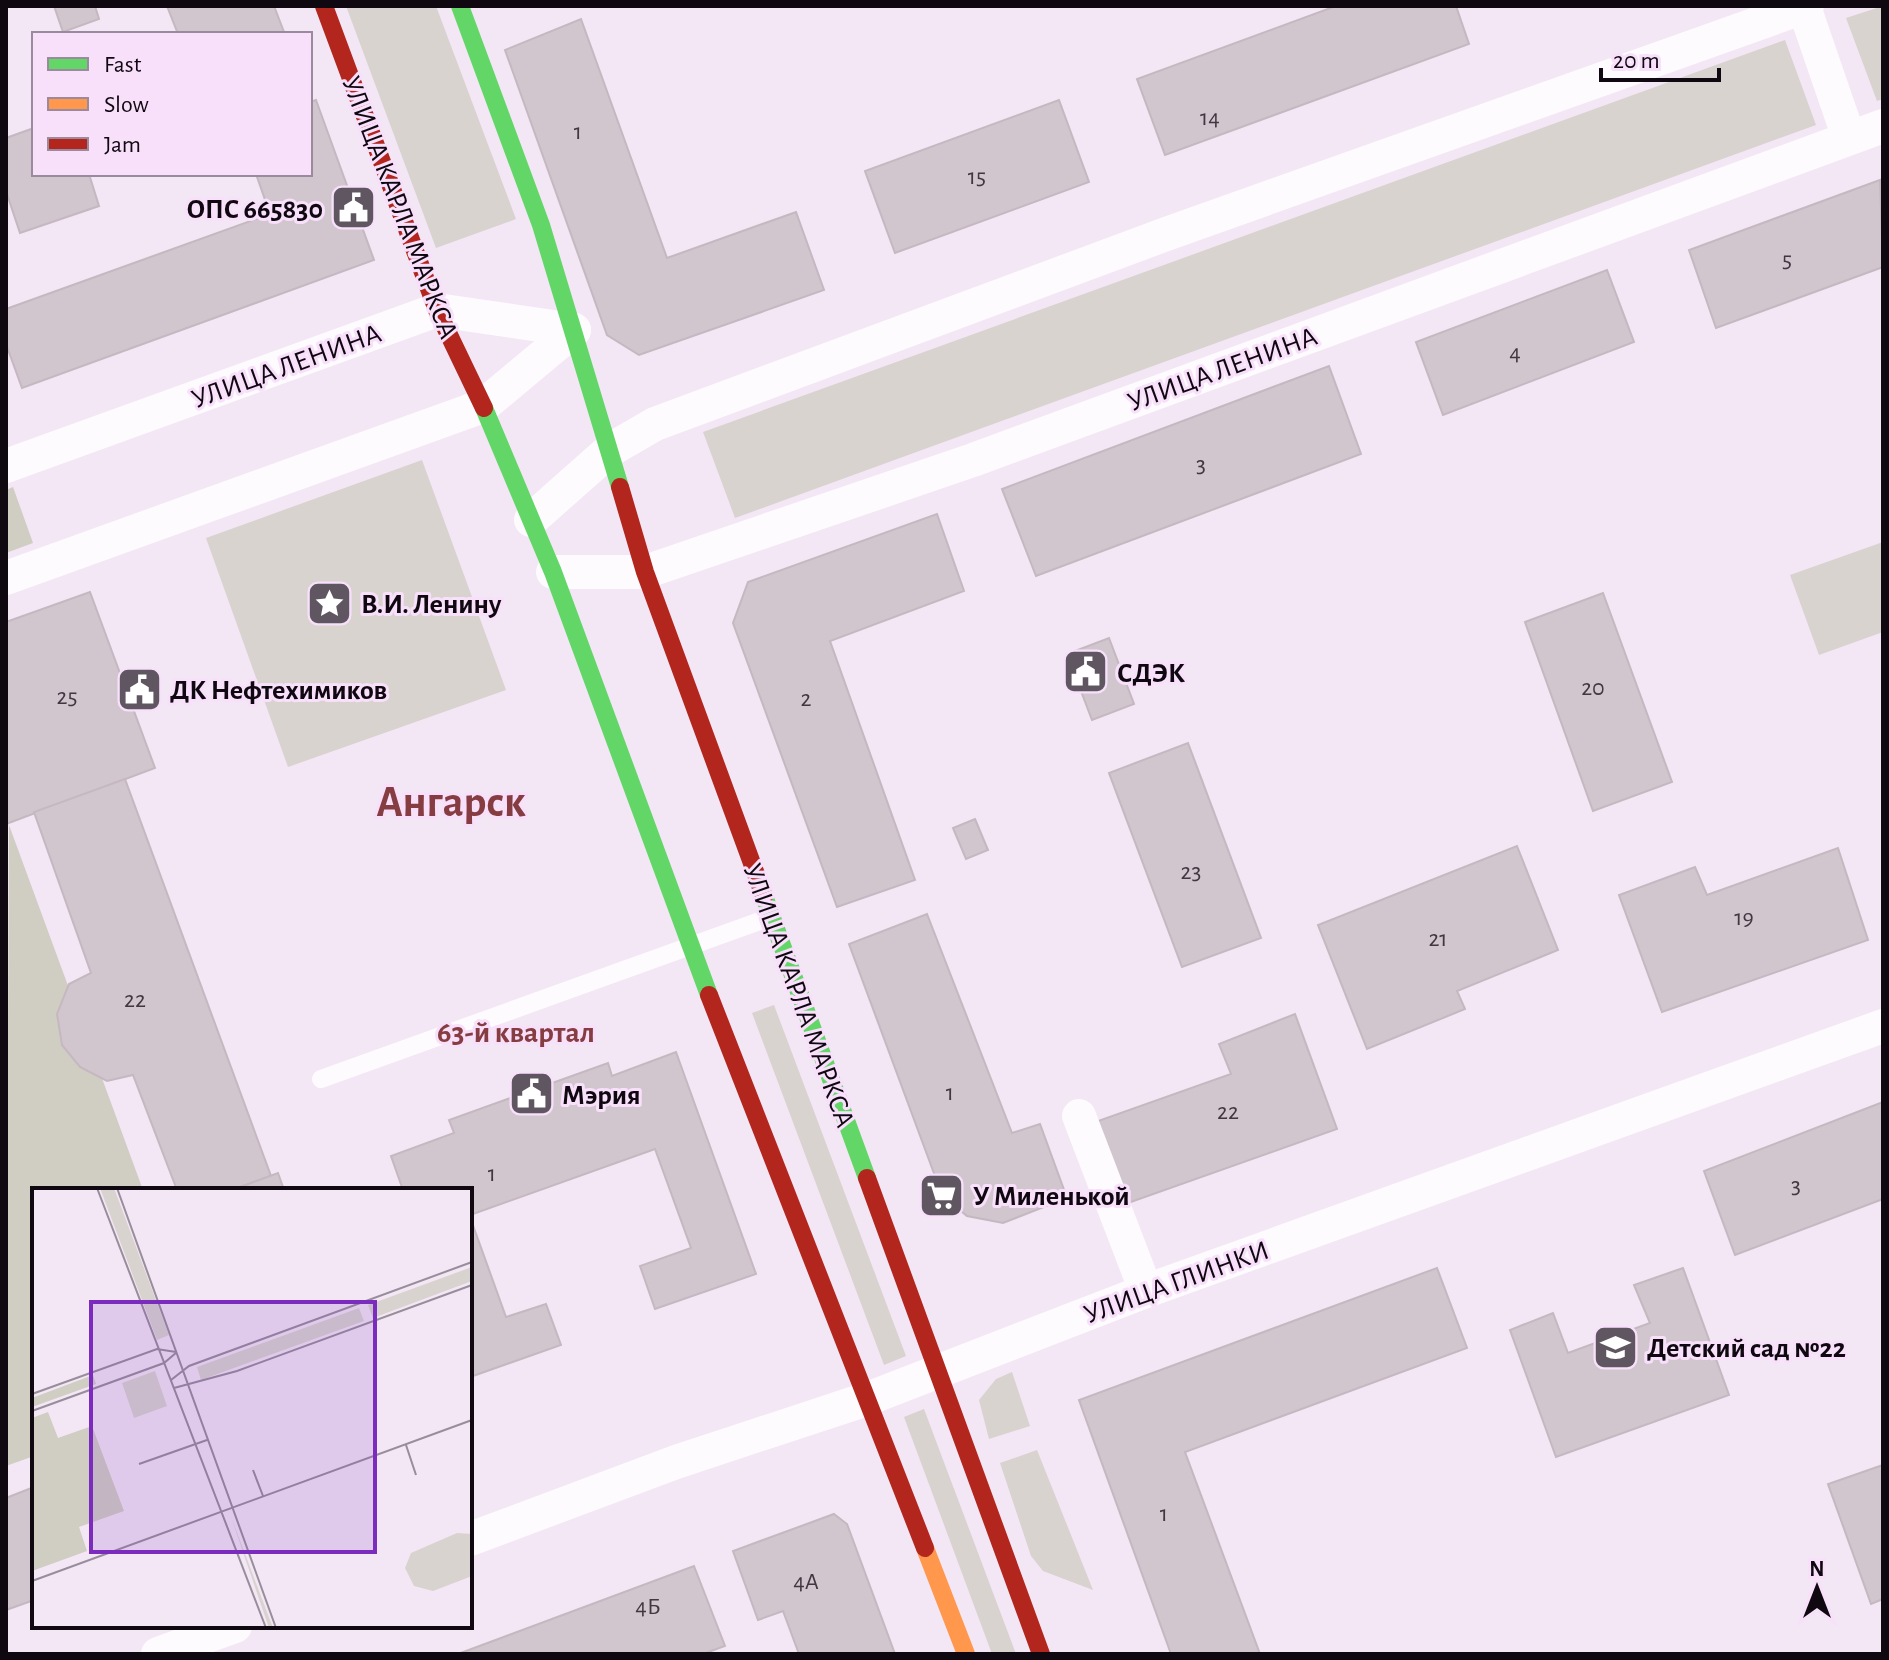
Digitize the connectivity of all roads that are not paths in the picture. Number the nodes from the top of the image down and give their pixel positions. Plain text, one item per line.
1 (324, 6) edge
2 (460, 6) edge
3 (1805, 6) edge
4 (1883, 126) edge
5 (1849, 138) junction
6 (437, 310) junction
7 (574, 330) junction
8 (483, 406) junction
9 (610, 450) junction
10 (6, 466) edge
11 (531, 520) junction
12 (553, 572) junction
13 (645, 572) junction
14 (6, 578) edge
15 (771, 917) junction
16 (690, 944) junction
17 (1883, 1026) edge
18 (321, 1079) dead end
19 (1079, 1116) dead end
20 (1146, 1291) junction
21 (940, 1371) junction
22 (867, 1399) junction
23 (472, 1538) edge
24 (230, 1628) edge
25 (158, 1654) edge
26 (966, 1654) edge
27 (1041, 1654) edge

1 - 6 street, УЛИЦА КАРЛА МАРКСА
2 - 7 street, УЛИЦА КАРЛА МАРКСА
3 - 5 street
3 - 9 street
4 - 5 street, УЛИЦА ЛЕНИНА
5 - 13 street, УЛИЦА ЛЕНИНА
6 - 7 street, УЛИЦА ЛЕНИНА
6 - 8 street, УЛИЦА КАРЛА МАРКСА
6 - 10 street, УЛИЦА ЛЕНИНА
7 - 8 street
7 - 9 street, УЛИЦА КАРЛА МАРКСА
8 - 11 street, УЛИЦА КАРЛА МАРКСА
8 - 14 street
9 - 11 street
9 - 13 street, УЛИЦА КАРЛА МАРКСА
11 - 12 street, УЛИЦА КАРЛА МАРКСА
12 - 13 street, УЛИЦА ЛЕНИНА
12 - 16 street, УЛИЦА КАРЛА МАРКСА
13 - 15 street, УЛИЦА КАРЛА МАРКСА
15 - 16 lane
15 - 21 street, УЛИЦА КАРЛА МАРКСА
16 - 18 lane
16 - 22 street, УЛИЦА КАРЛА МАРКСА
17 - 20 street, УЛИЦА ГЛИНКИ
19 - 20 street
20 - 21 street, УЛИЦА ГЛИНКИ
21 - 22 street, УЛИЦА ГЛИНКИ
21 - 27 street, УЛИЦА КАРЛА МАРКСА
22 - 23 street, УЛИЦА ГЛИНКИ
22 - 26 street, УЛИЦА КАРЛА МАРКСА
24 - 25 street

